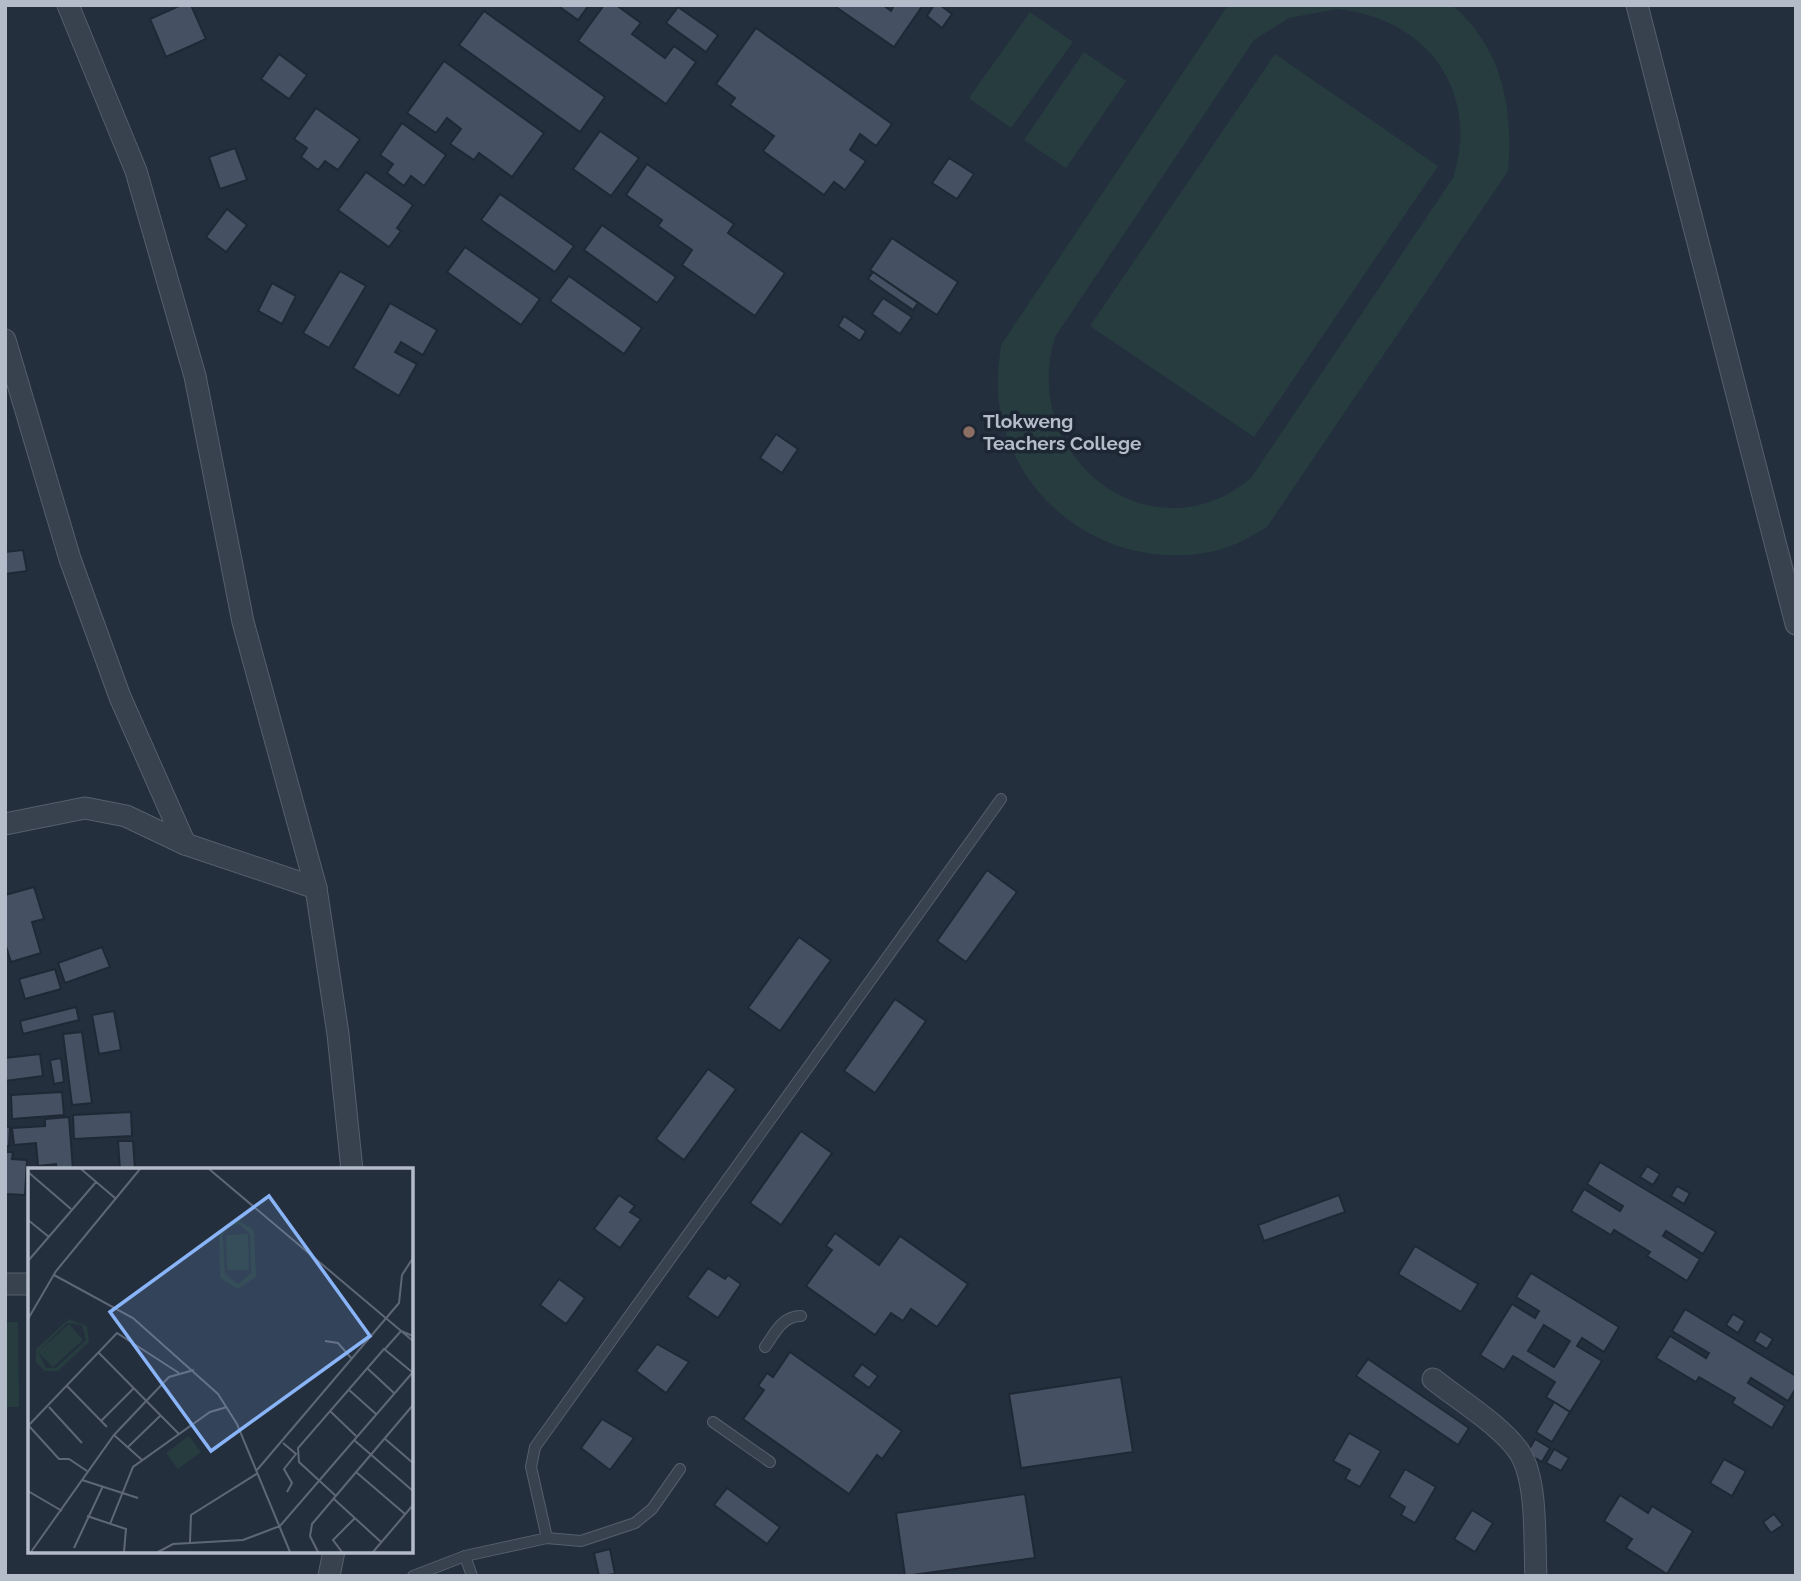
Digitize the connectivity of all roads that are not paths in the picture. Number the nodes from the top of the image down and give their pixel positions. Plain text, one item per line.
1 (68, 5) edge
2 (1637, 5) edge
3 (5, 340) edge
4 (1796, 624) edge
5 (1001, 799) dead end
6 (5, 824) edge
7 (185, 844) junction
8 (316, 888) junction
9 (352, 1168) edge
10 (5, 1284) edge
11 (28, 1284) edge
12 (801, 1316) dead end
13 (765, 1347) dead end
14 (1433, 1379) dead end
15 (713, 1422) dead end
16 (771, 1462) dead end
17 (680, 1469) dead end
18 (547, 1538) junction
19 (334, 1553) edge
20 (465, 1556) junction
21 (329, 1576) edge
22 (413, 1576) edge
23 (472, 1576) edge
24 (1536, 1576) edge

1 - 8 street
2 - 4 street
3 - 7 street
5 - 18 lane
6 - 7 street
7 - 8 street
8 - 9 street
10 - 11 street
12 - 13 lane
14 - 24 street
15 - 16 lane
17 - 18 lane
18 - 20 lane
19 - 21 street
20 - 22 lane
20 - 23 lane

